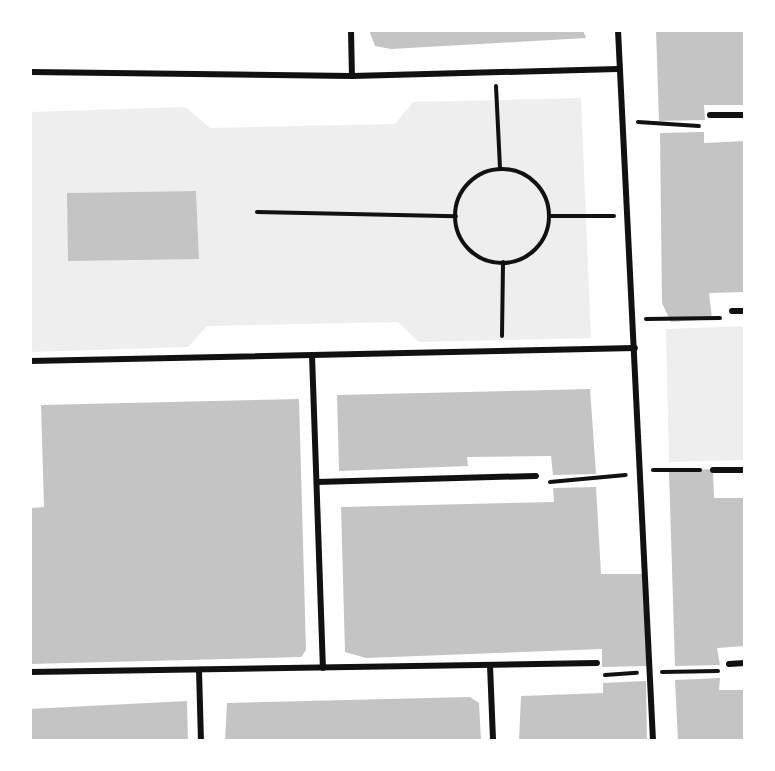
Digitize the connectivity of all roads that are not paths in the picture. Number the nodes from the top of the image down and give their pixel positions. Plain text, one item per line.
1 (351, 30) edge
2 (618, 30) edge
3 (618, 69) junction
4 (30, 72) edge
5 (352, 76) junction
6 (745, 115) edge
7 (710, 116) road end
8 (745, 310) edge
9 (732, 311) road end
10 (635, 348) junction
11 (312, 355) junction
12 (30, 360) edge
13 (713, 470) road end
14 (745, 470) edge
15 (536, 476) road end
16 (317, 482) junction
17 (597, 663) road end
18 (745, 663) edge
19 (729, 664) road end
20 (490, 665) junction
21 (323, 668) junction
22 (199, 670) junction
23 (30, 672) edge
24 (201, 741) edge
25 (494, 741) edge
26 (653, 741) edge

1 - 5 street
2 - 3 street
3 - 5 street
3 - 10 street
4 - 5 street
6 - 7 street
8 - 9 street
10 - 11 street
10 - 26 street
11 - 12 street
11 - 16 street
13 - 14 street
15 - 16 street
16 - 21 street
17 - 20 street
18 - 19 street
20 - 21 street
20 - 25 street
21 - 22 street
22 - 23 street
22 - 24 street

